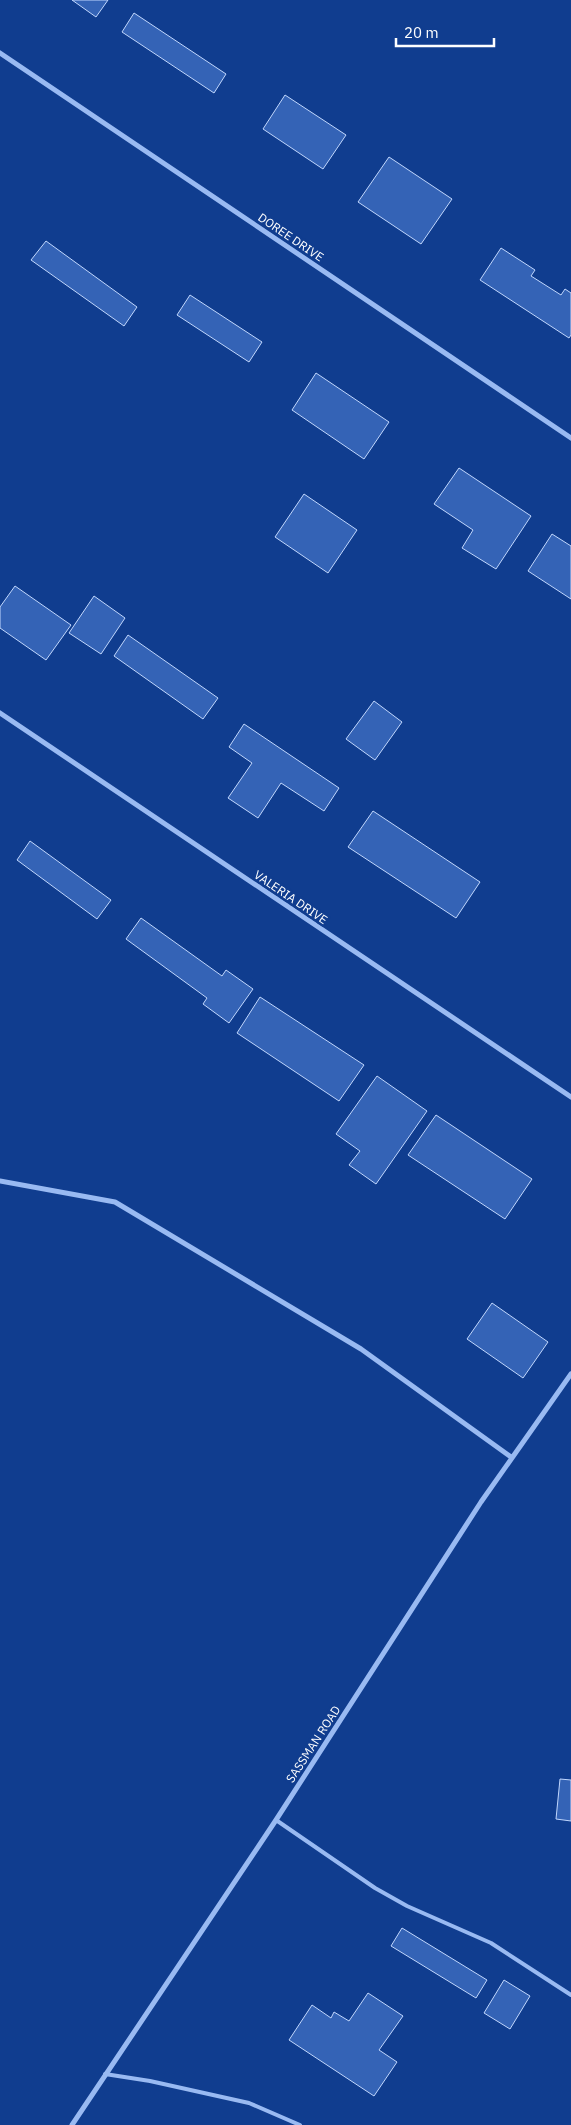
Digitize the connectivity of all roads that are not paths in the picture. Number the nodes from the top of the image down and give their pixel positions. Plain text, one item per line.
1 (0, 53) edge
2 (571, 438) edge
3 (0, 713) edge
4 (571, 1097) edge
5 (0, 1181) edge
6 (571, 1374) edge
7 (511, 1457) junction
8 (276, 1820) junction
9 (571, 1995) edge
10 (105, 2074) junction
11 (72, 2125) edge
12 (300, 2125) edge

1 - 2 street, DOREE DRIVE
3 - 4 street, VALERIA DRIVE
5 - 7 street
6 - 7 street, SASSMAN ROAD
7 - 8 street, SASSMAN ROAD
8 - 9 lane
8 - 10 street, SASSMAN ROAD
10 - 11 street, SASSMAN ROAD
10 - 12 lane

